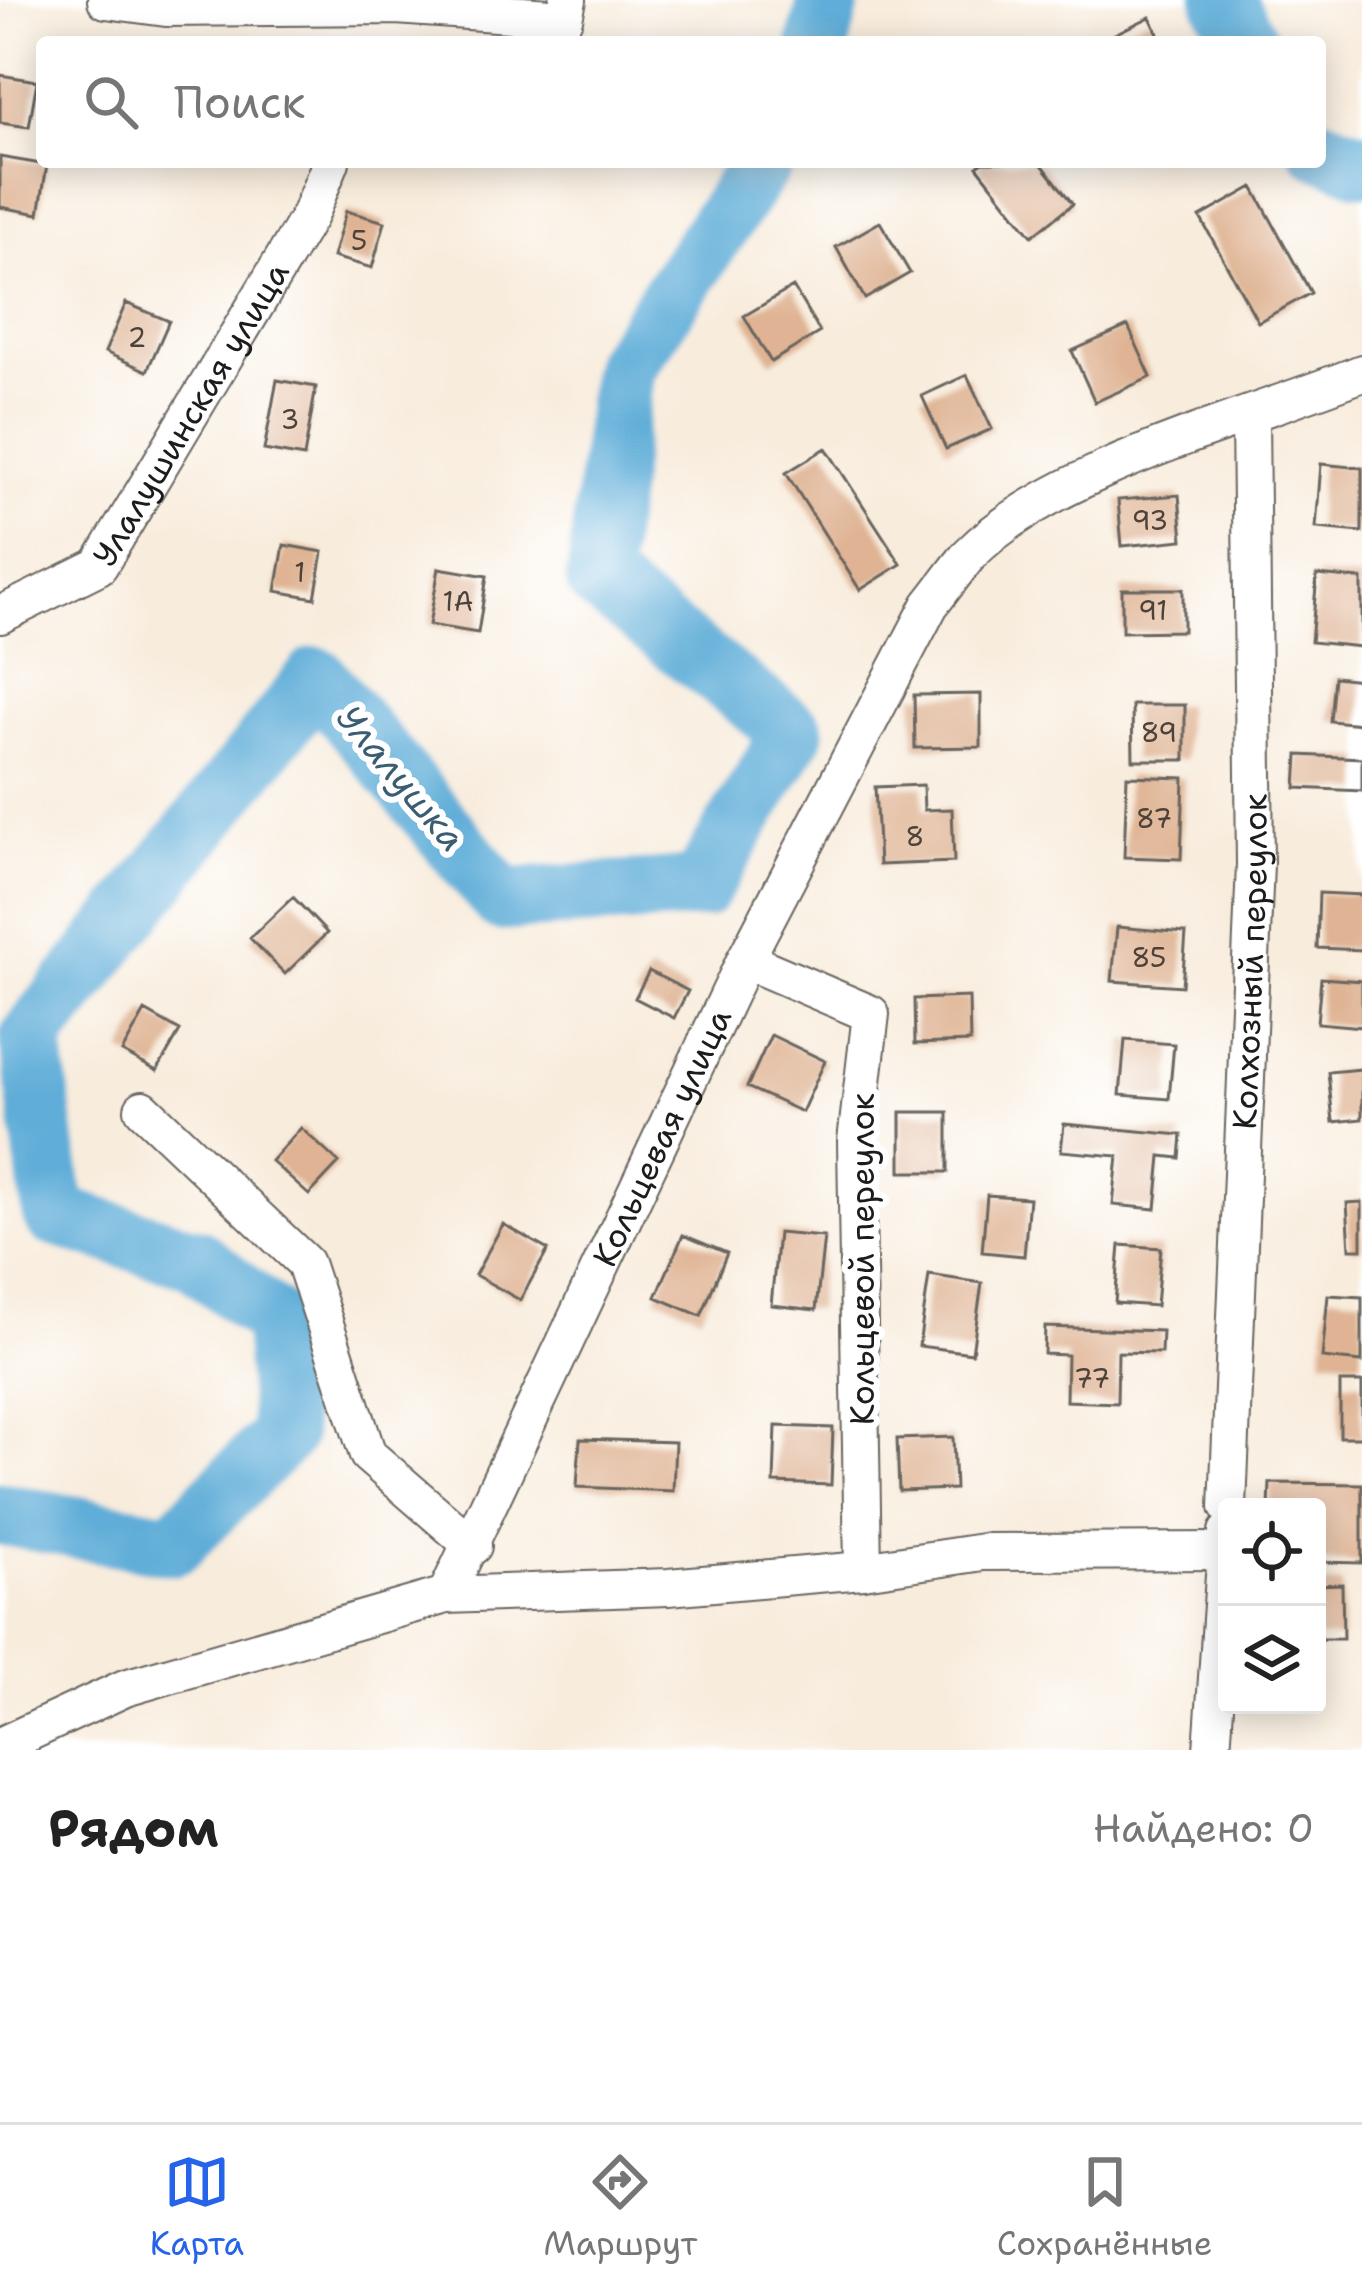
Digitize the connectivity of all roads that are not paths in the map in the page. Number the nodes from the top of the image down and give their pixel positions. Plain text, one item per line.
1 (106, 0) edge
2 (568, 0) edge
3 (396, 3) edge
4 (383, 36) edge
5 (329, 168) edge
6 (1362, 374) edge
7 (1250, 418) junction
8 (0, 615) edge
9 (745, 960) junction
10 (143, 1108) dead end
11 (1228, 1498) edge
12 (473, 1546) junction
13 (1218, 1552) edge
14 (863, 1570) junction
15 (446, 1595) junction
16 (1222, 1606) edge
17 (0, 1746) edge
18 (1212, 1750) edge

1 - 3 street
2 - 3 street
3 - 4 street
5 - 8 street, Улалушинская улица
6 - 7 street, Кольцевая улица
7 - 9 street, Кольцевая улица
7 - 11 street, Колхозный переулок
9 - 12 street, Кольцевая улица
9 - 14 street, Кольцевой переулок
10 - 12 street
12 - 15 street, Кольцевая улица
13 - 14 street
14 - 15 street
15 - 17 street
16 - 18 street

